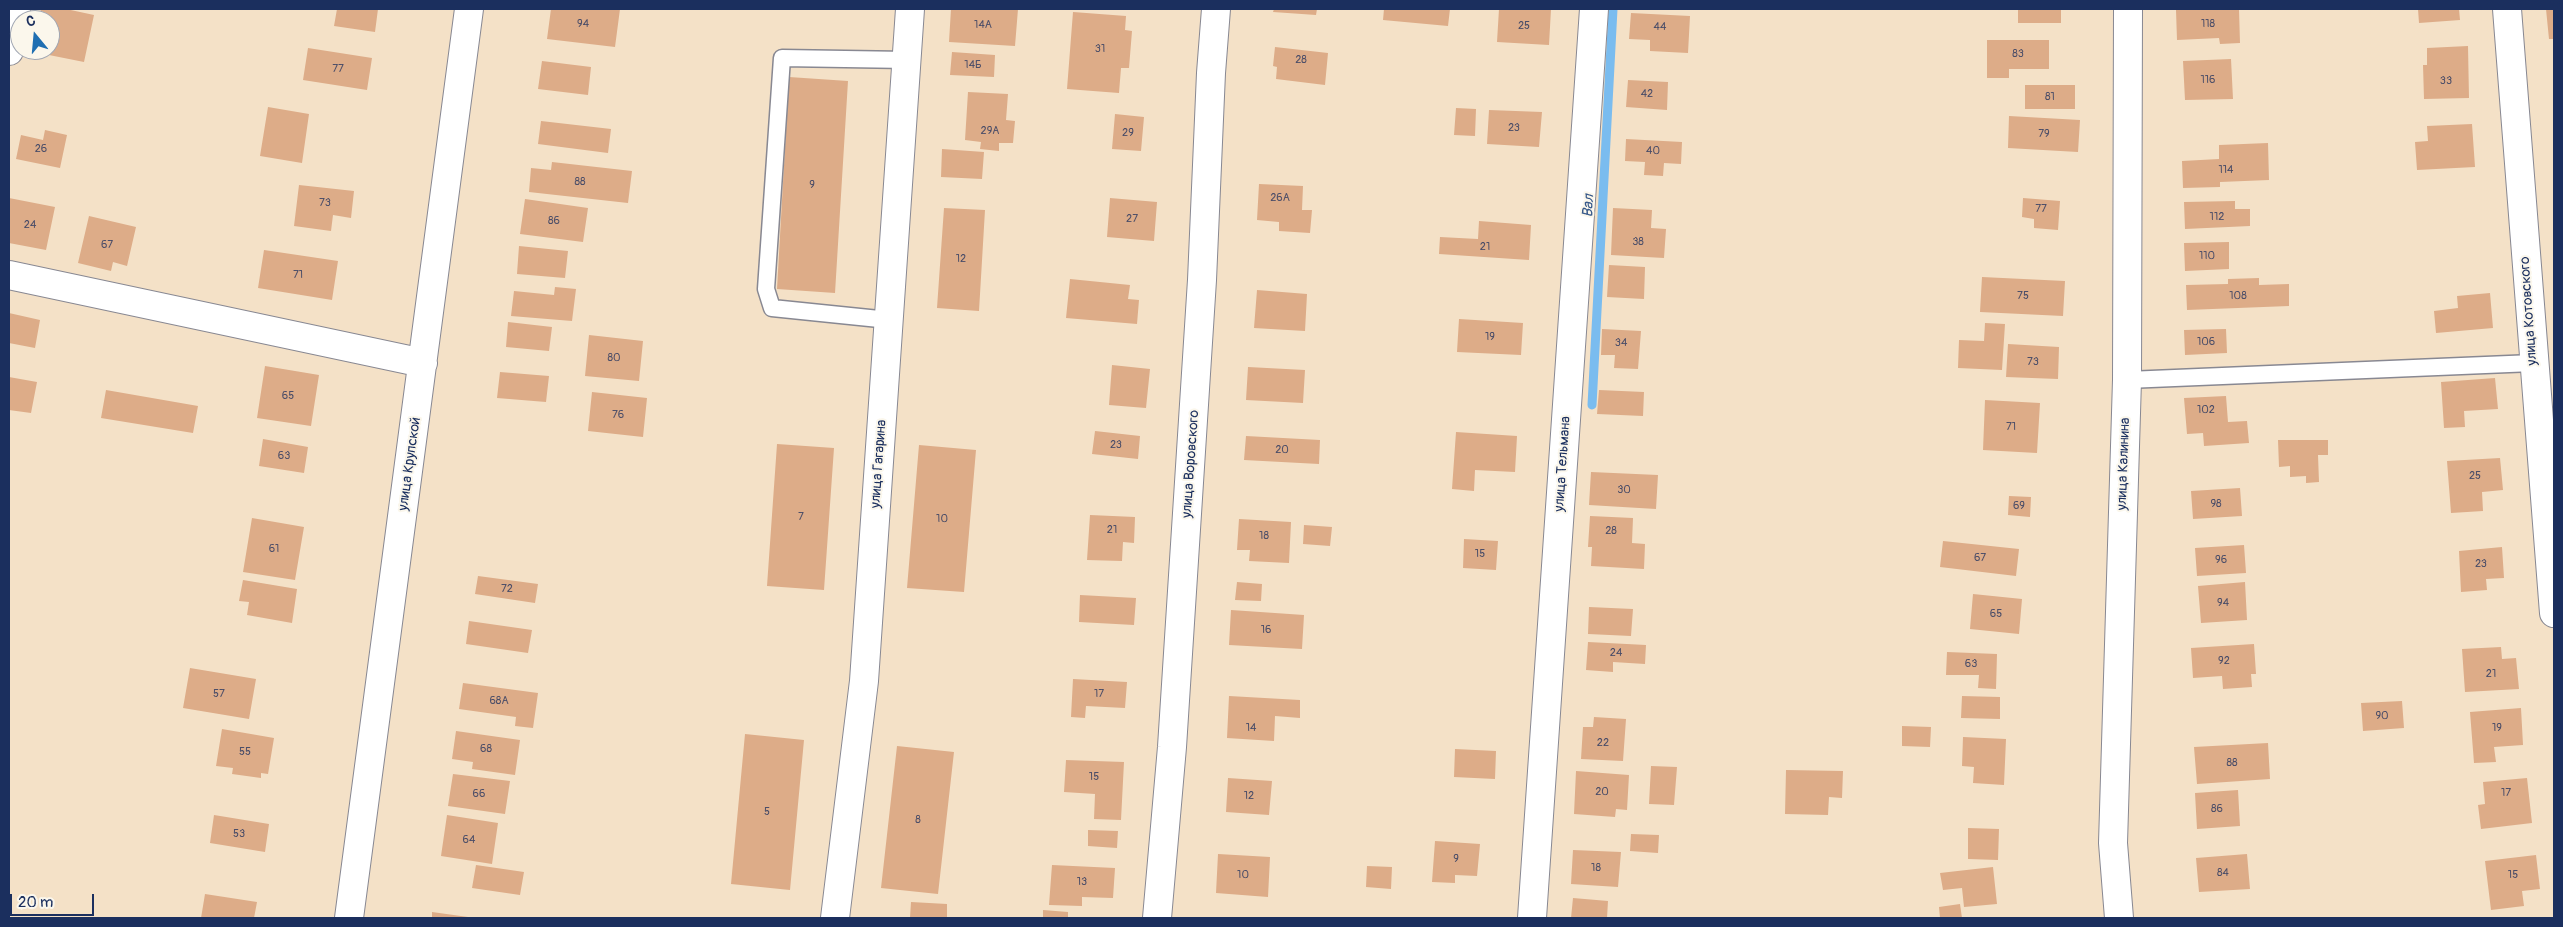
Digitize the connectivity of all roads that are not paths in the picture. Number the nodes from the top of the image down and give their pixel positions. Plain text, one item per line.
1 (16, 9) edge
2 (469, 9) edge
3 (910, 9) edge
4 (1216, 9) edge
5 (1594, 9) edge
6 (2128, 9) edge
7 (2507, 9) edge
8 (9, 51) edge
9 (908, 60) junction
10 (9, 275) edge
11 (889, 320) junction
12 (423, 363) junction
13 (2533, 363) junction
14 (2127, 380) junction
15 (2554, 613) edge
16 (349, 918) edge
17 (835, 918) edge
18 (1157, 918) edge
19 (1532, 918) edge
20 (2118, 918) edge

1 - 8 street
2 - 12 street, улица Крупской
3 - 9 street, улица Гагарина
4 - 18 street, улица Воровского
5 - 19 street, улица Тельмана
6 - 14 street, улица Калинина
7 - 13 street, улица Котовского
9 - 11 street, улица Гагарина
9 - 11 lane
10 - 12 street
11 - 17 street, улица Гагарина
12 - 16 street, улица Крупской
13 - 14 lane
13 - 15 street, улица Котовского
14 - 20 street, улица Калинина

